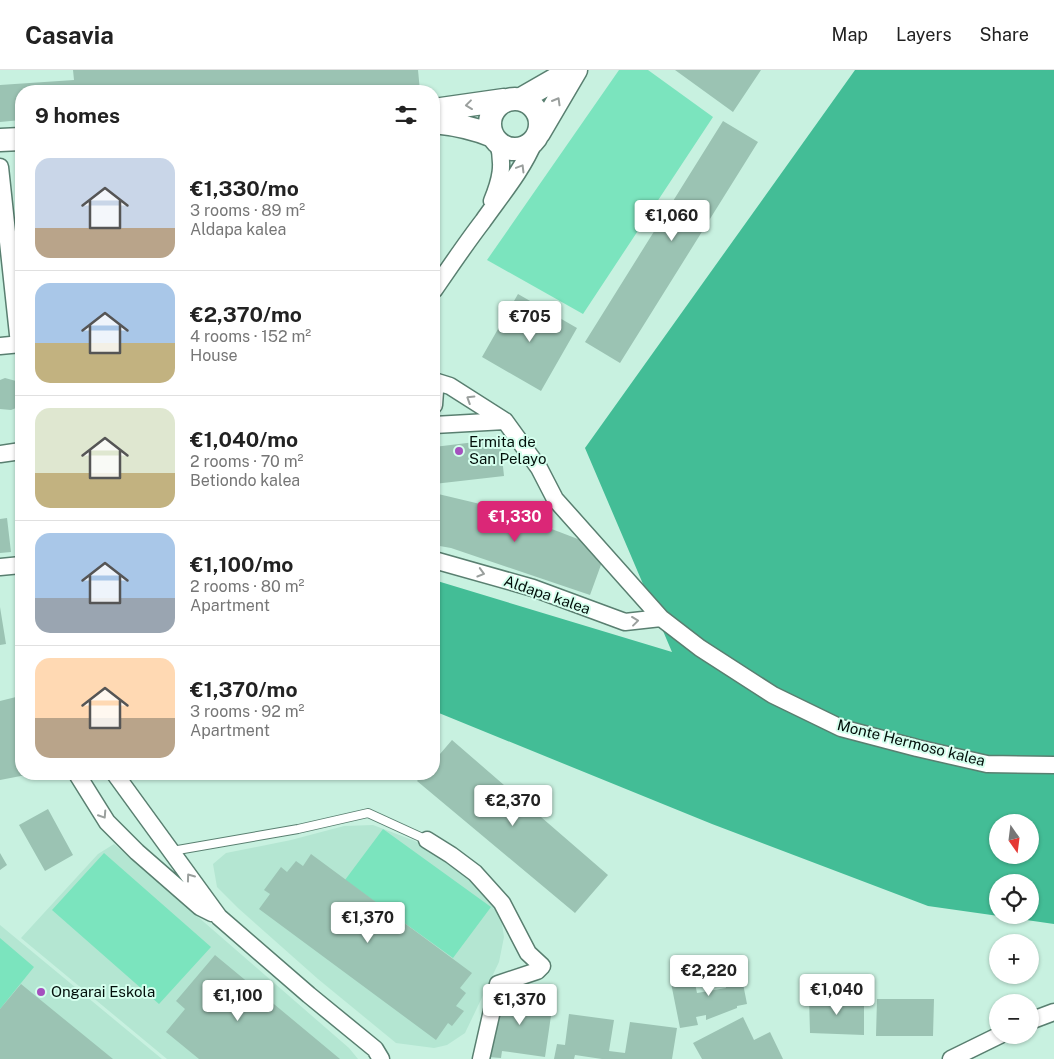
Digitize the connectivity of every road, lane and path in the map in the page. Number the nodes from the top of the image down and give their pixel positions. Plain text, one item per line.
1 (567, 70) edge
2 (576, 70) edge
3 (513, 100) junction
4 (440, 109) edge
5 (440, 123) edge
6 (537, 136) junction
7 (15, 139) edge
8 (495, 139) junction
9 (0, 140) edge
10 (0, 167) edge
11 (482, 221) junction
12 (440, 281) edge
13 (15, 300) edge
14 (15, 344) edge
15 (0, 346) edge
16 (440, 383) edge
17 (505, 421) junction
18 (440, 425) edge
19 (15, 452) edge
20 (0, 454) edge
21 (440, 562) edge
22 (15, 565) edge
23 (0, 567) edge
24 (661, 618) junction
25 (1054, 765) edge
26 (81, 780) edge
27 (119, 780) edge
28 (427, 840) joint
29 (172, 851) junction
30 (219, 917) junction
31 (1054, 1012) edge
32 (1039, 1018) edge
33 (989, 1040) edge
34 (381, 1059) edge
35 (482, 1059) edge
36 (951, 1059) edge

1 - 3 street
6 -> 2 street
3 -> 4 street
3 - 6 street
3 - 8 street
5 - 8 street
6 - 8 street
11 -> 6 street
7 - 9 street
8 - 11 street
10 - 13 street
11 - 12 street
14 - 15 street
17 -> 16 street, Monte Hermoso kalea
17 - 18 street
17 - 24 street, Monte Hermoso kalea
19 - 20 street
21 -> 24 street, Aldapa kalea
22 - 23 street
24 - 25 street, Monte Hermoso kalea
26 -> 30 street
27 - 29 street
28 - 29 lane
28 - 35 street
30 -> 29 street
30 - 34 street
31 - 32 street
33 - 36 street

